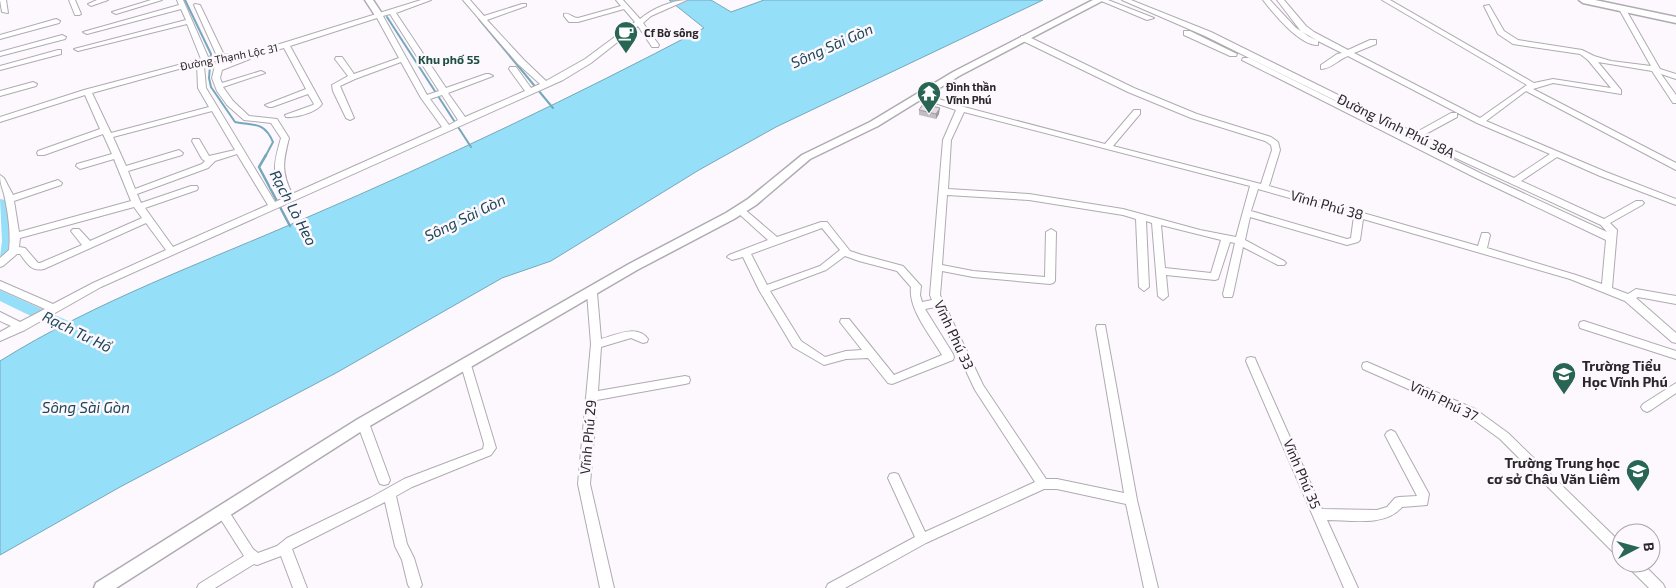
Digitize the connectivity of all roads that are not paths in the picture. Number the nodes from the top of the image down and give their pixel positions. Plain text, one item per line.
1 (3, 0) edge
2 (72, 0) edge
3 (105, 0) edge
4 (160, 0) edge
5 (369, 0) edge
6 (428, 0) edge
7 (466, 0) edge
8 (619, 0) edge
9 (684, 0) edge
10 (694, 0) edge
11 (1101, 0) edge
12 (1125, 0) edge
13 (1266, 0) edge
14 (1280, 0) edge
15 (1385, 0) edge
16 (1583, 0) edge
17 (181, 3) edge
18 (91, 4) dead end
19 (196, 4) dead end
20 (524, 5) dead end
21 (625, 6) junction
22 (1486, 6) dead end
23 (670, 7) junction
24 (1623, 9) junction
25 (391, 11) junction
26 (6, 12) dead end
27 (116, 12) dead end
28 (77, 14) dead end
29 (379, 15) junction
30 (566, 15) dead end
31 (483, 19) junction
32 (190, 20) junction
33 (1676, 20) edge
34 (56, 22) dead end
35 (639, 22) junction
36 (87, 32) dead end
37 (62, 37) dead end
38 (0, 38) edge
39 (1024, 38) junction
40 (1372, 42) dead end
41 (654, 45) dead end
42 (286, 46) junction
43 (78, 49) dead end
44 (58, 52) dead end
45 (0, 54) edge
46 (1343, 55) junction
47 (219, 57) junction
48 (1591, 58) junction
49 (246, 59) dead end
50 (402, 59) junction
51 (206, 60) junction
52 (339, 60) dead end
53 (1355, 63) dead end
54 (1324, 67) dead end
55 (0, 68) edge
56 (217, 69) junction
57 (513, 69) dead end
58 (1657, 70) junction
59 (261, 73) dead end
60 (489, 76) dead end
61 (352, 77) junction
62 (1675, 77) edge
63 (1387, 79) dead end
64 (34, 84) dead end
65 (219, 86) junction
66 (1530, 87) junction
67 (537, 88) junction
68 (311, 90) junction
69 (87, 92) junction
70 (442, 92) junction
71 (0, 94) edge
72 (920, 95) junction
73 (429, 97) junction
74 (1676, 101) edge
75 (269, 105) dead end
76 (214, 108) junction
77 (961, 109) junction
78 (1136, 112) dead end
79 (289, 115) dead end
80 (350, 118) dead end
81 (0, 120) edge
82 (1480, 121) junction
83 (456, 125) junction
84 (107, 133) junction
85 (1415, 136) junction
86 (196, 141) dead end
87 (1108, 146) junction
88 (240, 151) junction
89 (41, 153) dead end
90 (179, 153) dead end
91 (1556, 154) junction
92 (117, 155) junction
93 (212, 160) junction
94 (80, 166) dead end
95 (1676, 167) edge
96 (123, 170) junction
97 (0, 178) edge
98 (1514, 182) junction
99 (58, 183) dead end
100 (1260, 186) junction
101 (194, 188) dead end
102 (943, 192) junction
103 (132, 193) junction
104 (286, 199) junction
105 (9, 200) junction
106 (1676, 202) edge
107 (1639, 203) dead end
108 (138, 205) junction
109 (273, 205) junction
110 (740, 210) junction
111 (1246, 213) junction
112 (1359, 214) junction
113 (1141, 217) junction
114 (148, 219) junction
115 (1156, 221) junction
116 (1604, 223) junction
117 (76, 231) dead end
118 (1051, 232) dead end
119 (1485, 234) dead end
120 (15, 236) junction
121 (1226, 238) junction
122 (1611, 238) junction
123 (775, 241) junction
124 (1240, 241) junction
125 (88, 246) junction
126 (1482, 249) junction
127 (171, 251) junction
128 (845, 251) junction
129 (14, 252) junction
130 (745, 252) junction
131 (732, 256) dead end
132 (1280, 263) dead end
133 (0, 264) edge
134 (936, 267) junction
135 (1160, 271) junction
136 (0, 285) edge
137 (1144, 287) dead end
138 (1607, 288) junction
139 (764, 290) junction
140 (589, 294) junction
141 (1228, 294) dead end
142 (1163, 296) dead end
143 (1629, 298) junction
144 (1676, 300) edge
145 (936, 304) junction
146 (919, 306) junction
147 (50, 310) junction
148 (0, 316) edge
149 (845, 322) dead end
150 (24, 325) junction
151 (1584, 325) dead end
152 (1101, 328) dead end
153 (0, 337) edge
154 (644, 339) dead end
155 (1676, 339) edge
156 (596, 344) junction
157 (871, 354) junction
158 (1676, 355) edge
159 (1251, 361) dead end
160 (466, 365) junction
161 (1367, 366) dead end
162 (685, 380) dead end
163 (1676, 387) edge
164 (592, 396) junction
165 (1648, 407) dead end
166 (363, 423) junction
167 (1391, 435) dead end
168 (894, 478) dead end
169 (384, 480) dead end
170 (1043, 484) junction
171 (389, 493) junction
172 (1131, 500) junction
173 (222, 511) junction
174 (1319, 514) junction
175 (922, 539) junction
176 (1611, 542) edge
177 (282, 550) junction
178 (253, 557) junction
179 (1643, 573) edge
180 (414, 585) dead end
181 (102, 588) edge
182 (204, 588) edge
183 (300, 588) edge
184 (607, 588) edge
185 (833, 588) edge
186 (1151, 588) edge
187 (1351, 588) edge
188 (1658, 588) edge

1 - 26 street
2 - 28 street
3 - 18 street
4 - 27 street
5 - 29 street
6 - 25 street, Đường Thạnh Lộc 31
7 - 31 street
8 - 21 street
9 - 23 street
10 - 23 street
11 - 39 street
11 - 122 street
12 - 85 street, Đường Vĩnh Phú 38A
13 - 46 street
14 - 46 street
15 - 66 street
16 - 24 street
17 - 32 street
17 - 36 street
19 - 47 street
20 - 31 street
21 - 30 street
21 - 35 street
22 - 48 street
23 - 35 street
24 - 33 street
24 - 58 street
25 - 29 street, Đường Thạnh Lộc 31
25 - 70 street
29 - 42 street, Đường Thạnh Lộc 31
29 - 50 street
31 - 67 street
32 - 43 street
32 - 51 street
34 - 38 street
35 - 41 street
35 - 67 street
37 - 45 street
39 - 72 street
39 - 100 street
40 - 46 street
42 - 47 street, Đường Thạnh Lộc 31
42 - 68 street
44 - 55 street
46 - 53 street
46 - 54 street
46 - 82 street
47 - 51 street, Đường Thạnh Lộc 31
47 - 56 street
48 - 58 street
48 - 66 street
49 - 56 street
50 - 61 street
50 - 73 street
51 - 69 street, Đường Thạnh Lộc 31
51 - 76 street
52 - 61 street
56 - 65 street
57 - 67 street
58 - 62 street
58 - 74 street
59 - 65 street
60 - 70 street
61 - 80 street
63 - 85 street
64 - 71 street
65 - 104 street
66 - 82 street
66 - 95 street
67 - 83 street
68 - 75 street
68 - 79 street
69 - 81 street, Đường Thạnh Lộc 31
69 - 84 street
70 - 73 street
70 - 83 street
72 - 77 street, Vĩnh Phú 38
72 - 110 street
73 - 83 street
76 - 84 street
76 - 88 street
77 - 87 street, Vĩnh Phú 38
77 - 102 street, Vĩnh Phú 33
78 - 87 street
82 - 91 street
83 - 104 street
84 - 89 street
84 - 92 street
85 - 98 street, Đường Vĩnh Phú 38A
86 - 93 street
87 - 100 street, Vĩnh Phú 38
88 - 93 street
88 - 109 street
90 - 96 street
91 - 98 street
91 - 106 street
92 - 94 street
92 - 96 street
93 - 103 street
96 - 103 street
97 - 105 street
98 - 116 street, Đường Vĩnh Phú 38A
99 - 105 street
100 - 111 street
100 - 112 street, Vĩnh Phú 38
101 - 108 street
102 - 113 street
102 - 134 street, Vĩnh Phú 33
103 - 108 street
104 - 109 street
105 - 120 street
107 - 116 street
108 - 114 street
108 - 120 street
109 - 127 street
110 - 123 street
110 - 140 street
111 - 112 street
111 - 124 street
112 - 126 street, Vĩnh Phú 38
113 - 115 street
113 - 137 street
114 - 125 street
114 - 127 street
115 - 121 street
115 - 135 street
116 - 122 street
117 - 125 street
118 - 134 street
119 - 126 street
120 - 129 street
121 - 124 street
121 - 135 street
122 - 138 street
123 - 128 street
123 - 130 street
124 - 132 street
124 - 141 street
125 - 129 street
126 - 138 street, Vĩnh Phú 38
127 - 147 street
128 - 139 street
128 - 146 street
129 - 133 street
130 - 131 street
130 - 139 street
134 - 145 street, Vĩnh Phú 33
135 - 142 street
136 - 147 street
138 - 143 street, Vĩnh Phú 38
139 - 157 street
140 - 156 street, Vĩnh Phú 29
140 - 160 street
143 - 144 street
143 - 155 street, Vĩnh Phú 38
145 - 146 street
145 - 170 street, Vĩnh Phú 33
146 - 157 street
147 - 150 street
148 - 150 street
149 - 157 street
150 - 153 street
151 - 158 street
152 - 172 street
154 - 156 street
156 - 164 street, Vĩnh Phú 29
159 - 174 street, Vĩnh Phú 35
160 - 166 street
160 - 171 street
161 - 176 street, Vĩnh Phú 37
162 - 164 street
163 - 165 street
164 - 184 street, Vĩnh Phú 29
166 - 169 street
166 - 173 street
167 - 174 street
168 - 175 street
170 - 172 street
170 - 175 street
171 - 177 street
171 - 180 street
172 - 186 street
173 - 178 street
173 - 181 street
174 - 187 street, Vĩnh Phú 35
175 - 185 street
177 - 178 street
177 - 183 street
178 - 182 street
179 - 188 street

